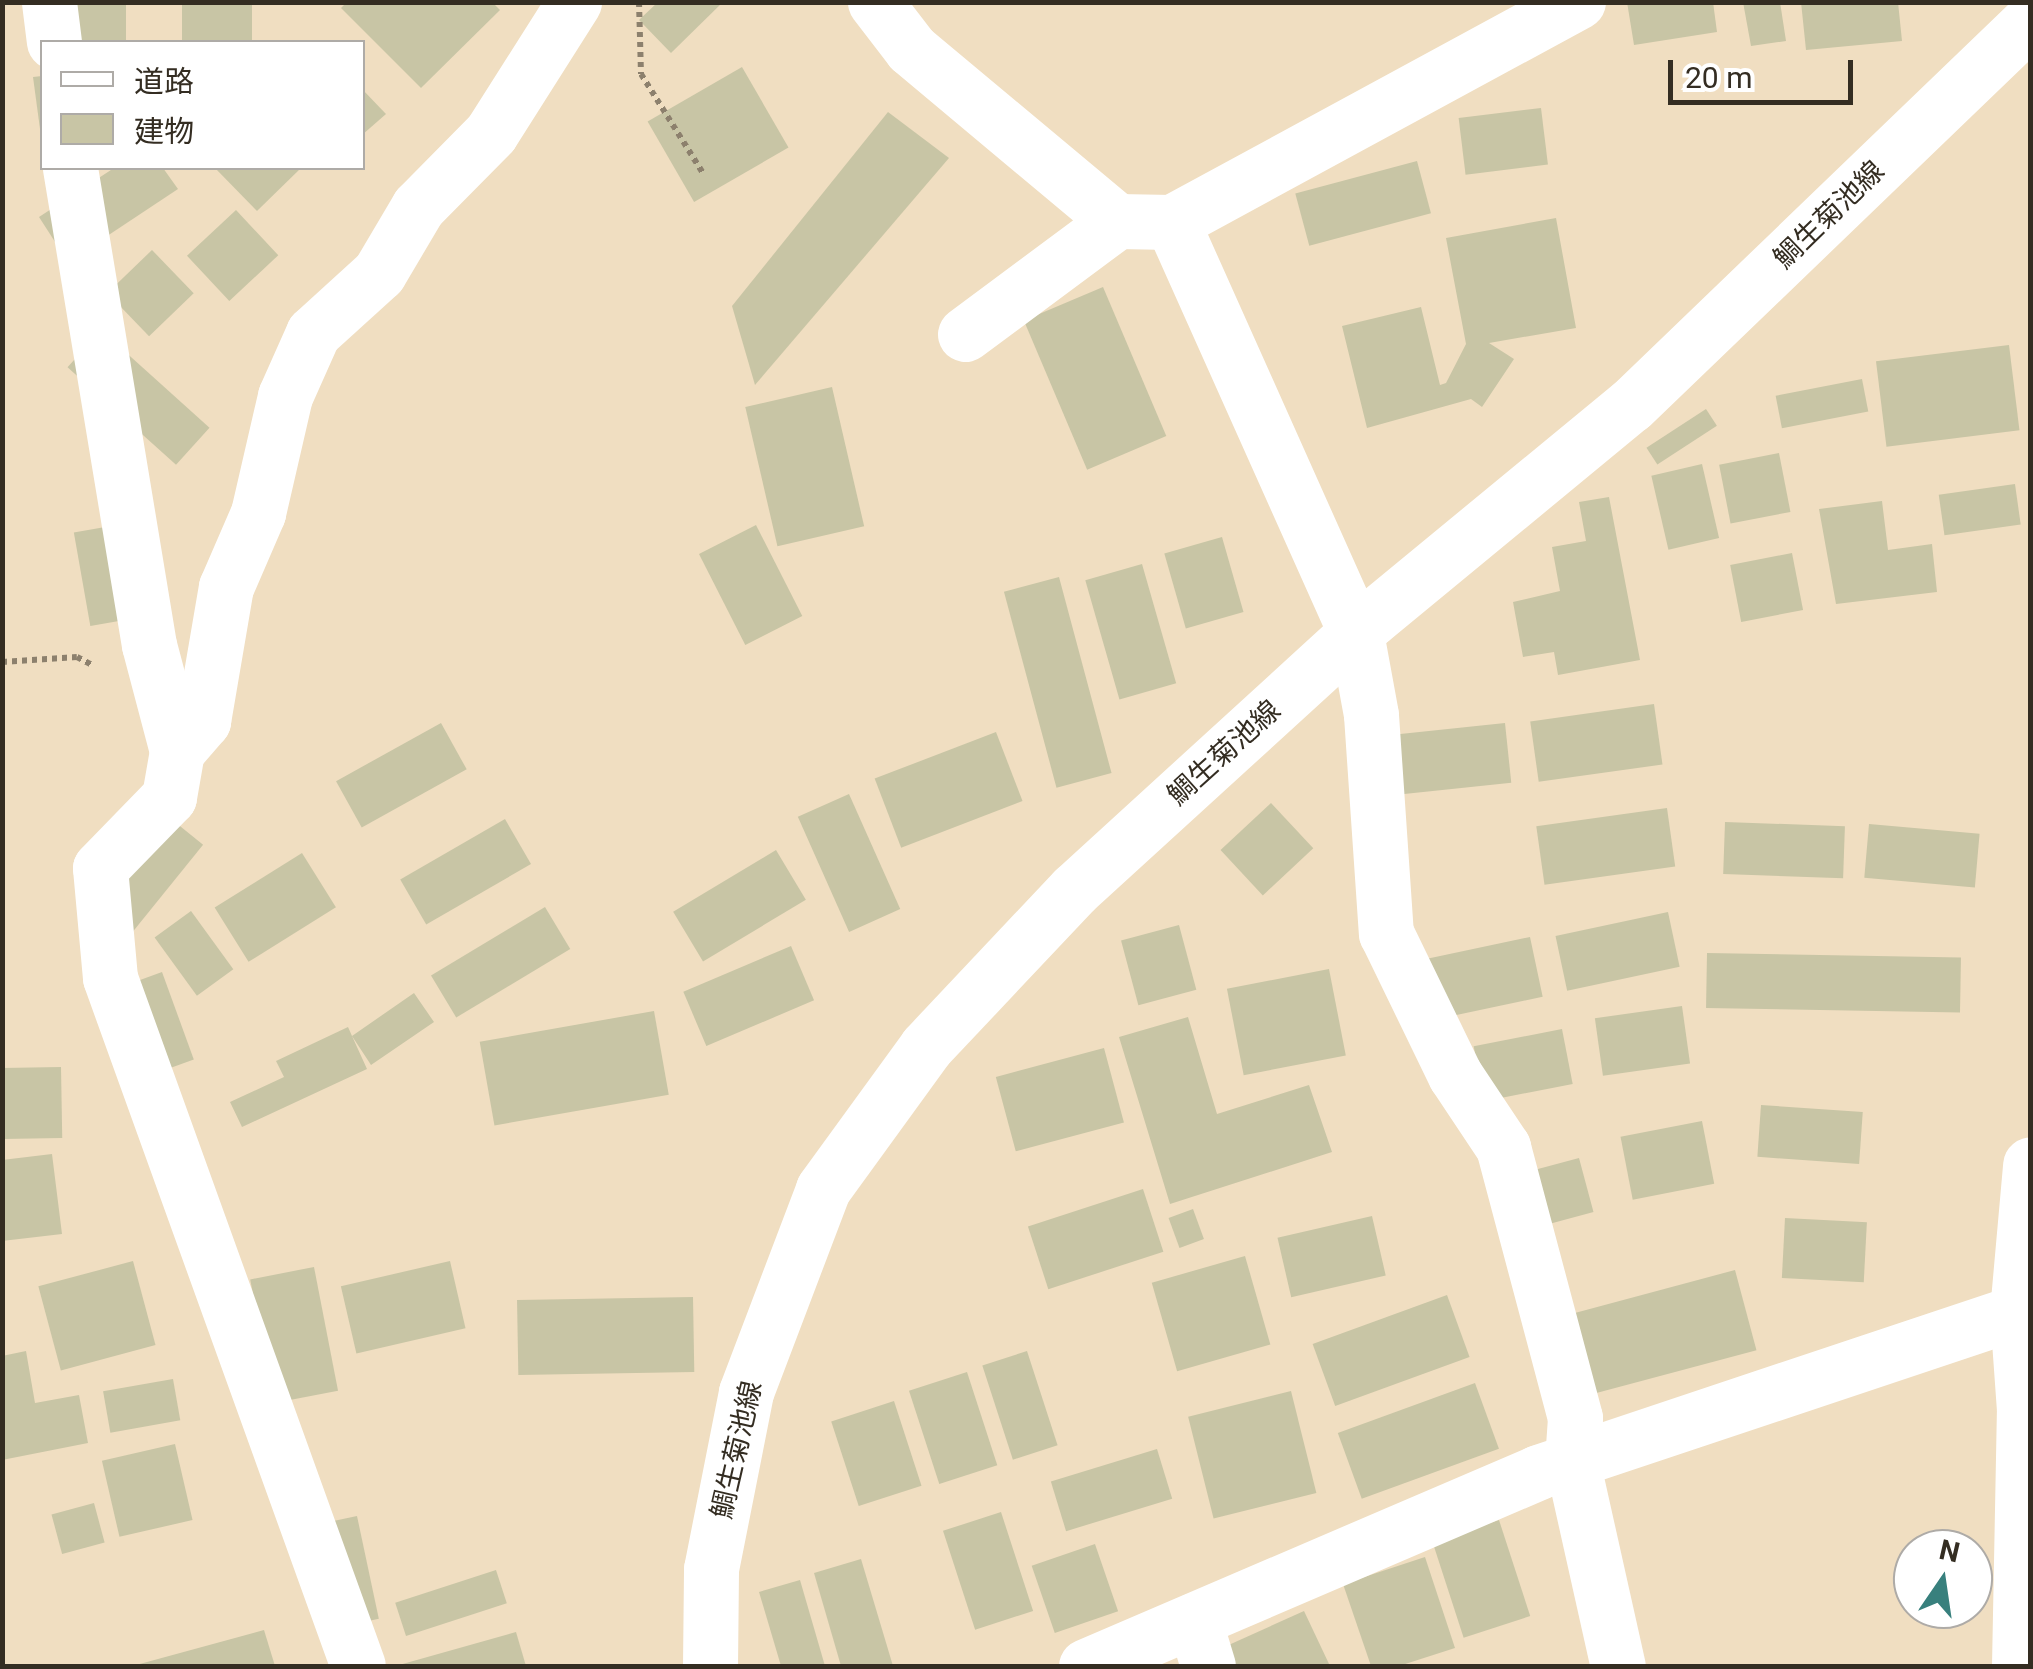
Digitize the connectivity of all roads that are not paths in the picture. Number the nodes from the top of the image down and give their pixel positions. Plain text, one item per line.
1 (49, 2) edge
2 (574, 2) edge
3 (875, 2) edge
4 (1578, 2) edge
5 (2030, 21) edge
6 (54, 40) edge
7 (70, 170) edge
8 (1117, 221) junction
9 (1172, 222) junction
10 (966, 334) dead end
11 (1356, 632) junction
12 (177, 750) junction
13 (2030, 1165) edge
14 (2017, 1312) junction
15 (2027, 1410) edge
16 (1572, 1461) junction
17 (1201, 1643) edge
18 (358, 1666) edge
19 (710, 1666) edge
20 (1086, 1666) edge
21 (1618, 1666) edge
22 (2018, 1666) edge

1 - 6 street
2 - 12 street
3 - 8 street
4 - 9 street
5 - 11 street, 鯛生菊池線
7 - 12 street
8 - 9 street
8 - 10 street
9 - 11 street
11 - 16 street
11 - 19 street, 鯛生菊池線
12 - 18 street
13 - 14 street
14 - 15 street
14 - 16 street
15 - 22 street
16 - 17 street
16 - 21 street
17 - 20 street

